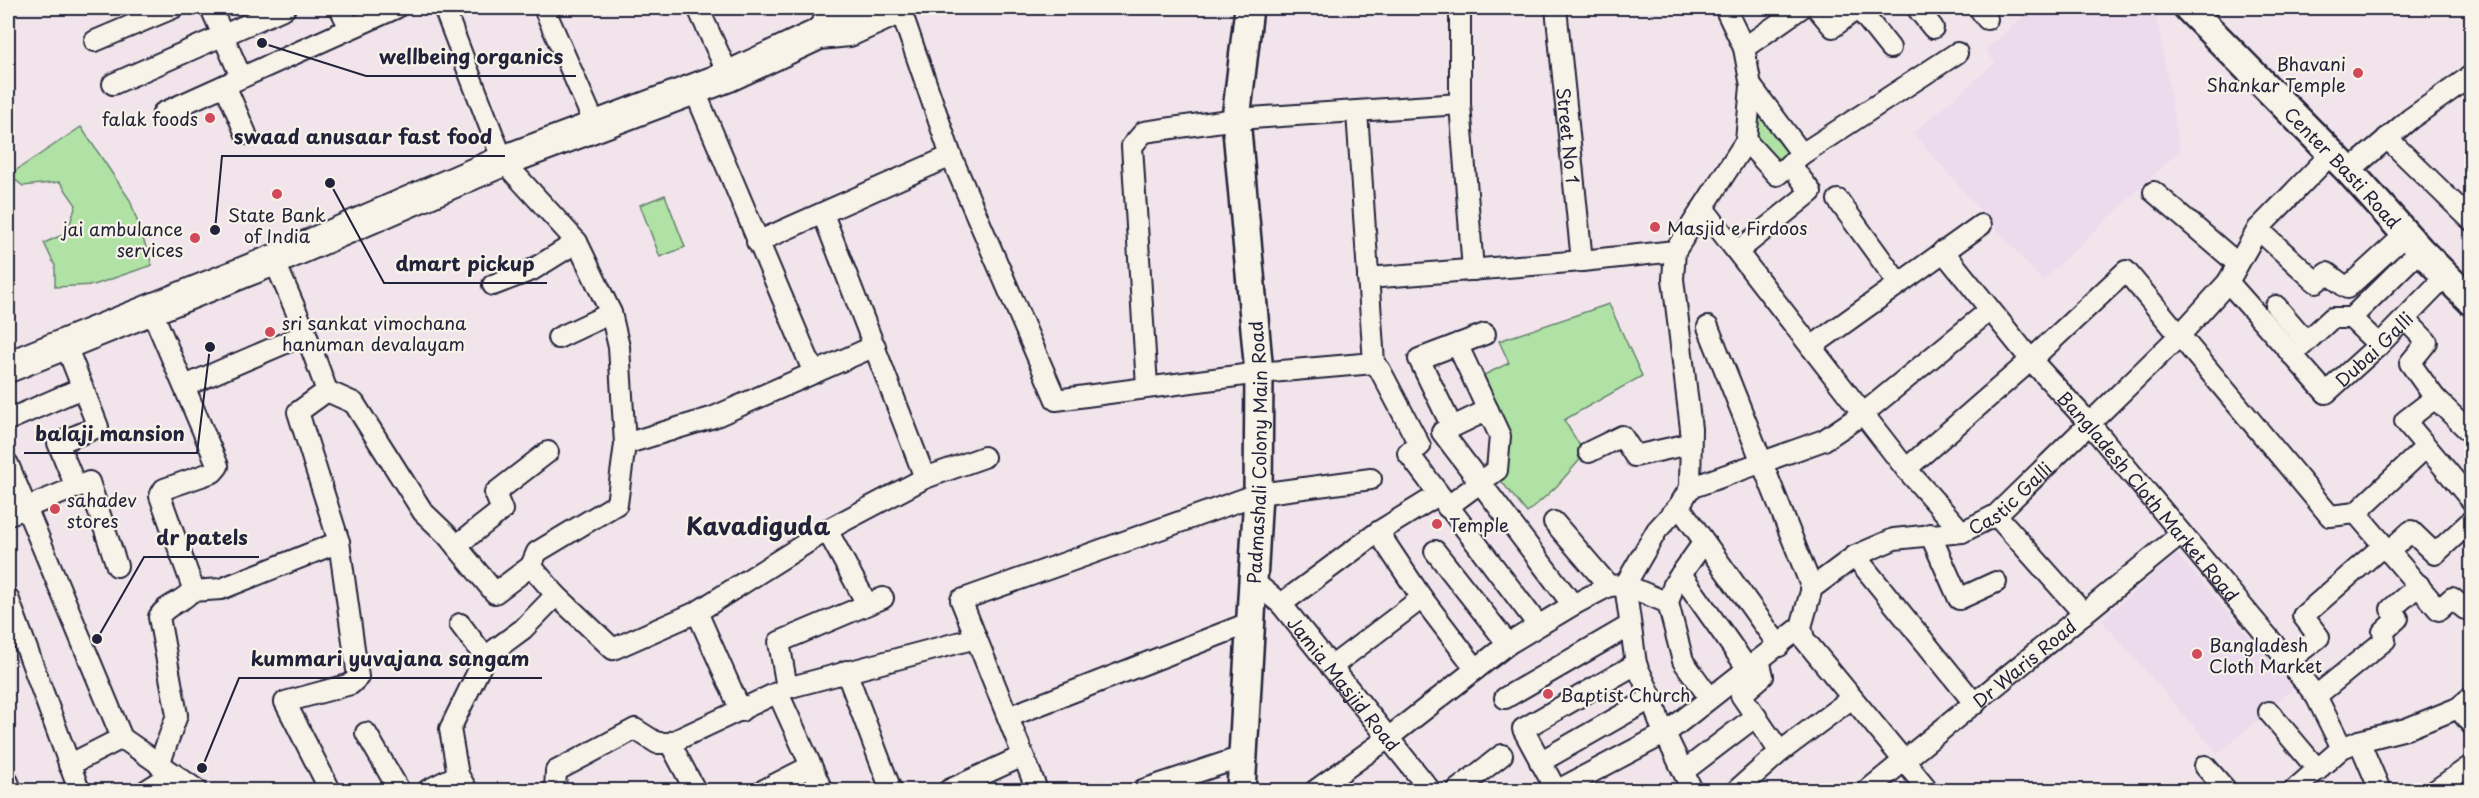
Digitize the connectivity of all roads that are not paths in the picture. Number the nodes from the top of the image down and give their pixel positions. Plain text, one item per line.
1 (173, 8) edge
2 (211, 8) edge
3 (285, 8) edge
4 (340, 8) edge
5 (396, 8) edge
6 (444, 8) edge
7 (544, 8) edge
8 (698, 8) edge
9 (848, 8) edge
10 (900, 8) edge
11 (1249, 8) edge
12 (1254, 8) edge
13 (1460, 8) edge
14 (1556, 8) edge
15 (1725, 8) edge
16 (1817, 8) edge
17 (1858, 8) edge
18 (1917, 8) edge
19 (2188, 8) edge
20 (1794, 9) edge
21 (350, 28) junction
22 (1933, 28) dead end
23 (819, 34) junction
24 (225, 35) junction
25 (95, 41) dead end
26 (1744, 48) junction
27 (1890, 48) dead end
28 (1957, 53) dead end
29 (2472, 75) edge
30 (729, 76) junction
31 (233, 81) junction
32 (113, 84) dead end
33 (1751, 86) junction
34 (694, 89) junction
35 (1460, 104) junction
36 (1356, 112) junction
37 (163, 113) dead end
38 (1236, 119) junction
39 (596, 127) junction
40 (246, 134) dead end
41 (2387, 138) junction
42 (1746, 141) junction
43 (951, 156) junction
44 (1796, 159) junction
45 (502, 161) junction
46 (2340, 162) junction
47 (2154, 192) dead end
48 (1838, 200) dead end
49 (1703, 208) junction
50 (823, 214) junction
51 (2472, 220) edge
52 (1981, 225) dead end
53 (2258, 229) junction
54 (577, 242) junction
55 (757, 242) junction
56 (2413, 242) junction
57 (1675, 251) junction
58 (1738, 251) junction
59 (1943, 251) junction
60 (274, 260) junction
61 (1582, 261) junction
62 (2238, 264) junction
63 (1473, 270) junction
64 (2446, 275) junction
65 (1368, 278) junction
66 (2228, 282) junction
67 (1899, 284) junction
68 (493, 285) dead end
69 (2472, 302) edge
70 (2276, 306) dead end
71 (151, 309) junction
72 (1990, 310) junction
73 (611, 313) junction
74 (2351, 318) junction
75 (2405, 319) junction
76 (1708, 327) dead end
77 (306, 334) junction
78 (1485, 334) dead end
79 (2180, 335) junction
80 (558, 338) dead end
81 (2306, 341) junction
82 (65, 343) junction
83 (1457, 344) junction
84 (2379, 345) junction
85 (875, 346) junction
86 (1811, 347) junction
87 (2292, 355) junction
88 (2031, 360) junction
89 (1374, 363) junction
90 (8, 367) edge
91 (814, 373) junction
92 (1259, 373) junction
93 (185, 386) junction
94 (1147, 386) junction
95 (82, 388) junction
96 (327, 391) junction
97 (2435, 398) junction
98 (1488, 410) junction
99 (1864, 413) junction
100 (8, 420) edge
101 (2090, 424) junction
102 (1452, 427) junction
103 (2472, 434) edge
104 (625, 444) junction
105 (1689, 444) junction
106 (2426, 447) junction
107 (548, 452) dead end
108 (1589, 452) dead end
109 (984, 456) dead end
110 (1761, 462) junction
111 (8, 464) edge
112 (1906, 469) junction
113 (925, 478) junction
114 (1371, 479) dead end
115 (1478, 482) junction
116 (75, 486) junction
117 (1690, 488) junction
118 (1258, 494) junction
119 (1442, 501) junction
120 (2472, 501) edge
121 (1679, 506) junction
122 (17, 512) edge
123 (2356, 513) junction
124 (1996, 515) junction
125 (2472, 520) edge
126 (1554, 522) dead end
127 (827, 530) junction
128 (1378, 532) junction
129 (1962, 532) junction
130 (1930, 534) junction
131 (2180, 535) junction
132 (339, 542) junction
133 (1704, 542) junction
134 (456, 546) junction
135 (2386, 549) junction
136 (1435, 551) dead end
137 (1855, 556) junction
138 (117, 566) dead end
139 (531, 566) junction
140 (1681, 574) junction
141 (1254, 582) junction
142 (1996, 582) dead end
143 (2419, 585) junction
144 (1617, 586) junction
145 (1812, 588) junction
146 (192, 591) junction
147 (556, 595) junction
148 (8, 598) edge
149 (1422, 598) junction
150 (1668, 603) junction
151 (1281, 604) junction
152 (1573, 605) junction
153 (2472, 608) edge
154 (697, 612) junction
155 (2084, 614) junction
156 (1249, 623) junction
157 (460, 624) dead end
158 (1538, 625) junction
159 (1629, 626) junction
160 (1801, 627) junction
161 (976, 638) junction
162 (1508, 644) junction
163 (1779, 646) junction
164 (485, 657) junction
165 (2288, 661) junction
166 (1636, 664) junction
167 (1753, 665) junction
168 (1331, 667) junction
169 (1476, 669) junction
170 (846, 671) junction
171 (783, 691) junction
172 (2316, 696) junction
173 (1505, 698) dead end
174 (1652, 698) junction
175 (1710, 698) junction
176 (1852, 698) junction
177 (2465, 702) edge
178 (1975, 704) junction
179 (741, 711) junction
180 (2269, 712) dead end
181 (1756, 716) junction
182 (1008, 717) junction
183 (2472, 725) edge
184 (366, 733) dead end
185 (1666, 733) junction
186 (122, 738) junction
187 (1388, 738) junction
188 (670, 743) junction
189 (2350, 744) junction
190 (1780, 752) junction
191 (1502, 755) dead end
192 (1023, 756) junction
193 (1245, 756) junction
194 (1540, 762) junction
195 (1905, 762) junction
196 (69, 765) junction
197 (2472, 765) edge
198 (811, 766) junction
199 (2205, 766) dead end
200 (165, 770) junction
201 (2318, 770) junction
202 (1684, 771) junction
203 (8, 782) edge
204 (462, 783) edge
205 (10, 790) edge
206 (78, 790) edge
207 (147, 790) edge
208 (197, 790) edge
209 (330, 790) edge
210 (399, 790) edge
211 (428, 790) edge
212 (555, 790) edge
213 (695, 790) edge
214 (764, 790) edge
215 (822, 790) edge
216 (891, 790) edge
217 (949, 790) edge
218 (1037, 790) edge
219 (1143, 790) edge
220 (1241, 790) edge
221 (1316, 790) edge
222 (1430, 790) edge
223 (1457, 790) edge
224 (1557, 790) edge
225 (1692, 790) edge
226 (1737, 790) edge
227 (1868, 790) edge
228 (1928, 790) edge
229 (2226, 790) edge
230 (2294, 790) edge
231 (2380, 790) edge
232 (2436, 790) edge

1 - 25 street
2 - 24 street
3 - 24 street
4 - 21 street
5 - 21 street
6 - 45 street
7 - 39 street
8 - 30 street
9 - 23 main road
10 - 23 main road
10 - 43 street
11 - 12 street
11 - 38 street, Padmashali Colony Main Road
13 - 35 street
14 - 61 street, Street No 1
15 - 26 street
16 - 17 street
17 - 27 street
18 - 22 street
19 - 46 street, Center Basti Road
20 - 26 street
21 - 31 street
23 - 30 main road
24 - 31 street
24 - 32 street
26 - 33 street
28 - 44 street
29 - 41 street, Castic Galli
30 - 34 main road
31 - 37 street
31 - 40 street
33 - 42 street
33 - 44 street
34 - 39 main road
34 - 55 street
35 - 36 street
35 - 63 street
36 - 38 street
36 - 65 street
38 - 92 street, Padmashali Colony Main Road
38 - 94 street
39 - 45 main road
41 - 46 street, Castic Galli
41 - 51 street
42 - 44 street
42 - 49 street
43 - 50 street
43 - 94 street
44 - 58 street
45 - 54 street
45 - 60 main road
46 - 53 street, Castic Galli
46 - 56 street, Center Basti Road
47 - 62 street
48 - 67 street
49 - 57 street
49 - 58 street
50 - 55 street
50 - 85 street
52 - 59 street
53 - 56 street
53 - 62 street, Castic Galli
54 - 68 street
54 - 73 street
55 - 91 street
56 - 64 street, Center Basti Road
56 - 74 street
57 - 61 street
57 - 105 street
58 - 86 street
59 - 67 street
59 - 72 street, Bangladesh Cloth Market Road
60 - 71 main road
60 - 77 street
61 - 63 street
62 - 66 street, Castic Galli
63 - 65 street
64 - 69 street, Center Basti Road
64 - 75 street, Dubai Galli
65 - 89 street
66 - 79 street, Castic Galli
66 - 87 street, Dubai Galli
67 - 86 street
70 - 81 street
71 - 82 main road
71 - 93 street
72 - 88 street, Bangladesh Cloth Market Road
72 - 99 street
73 - 80 street
73 - 104 street
74 - 81 street
74 - 84 street
75 - 84 street, Dubai Galli
75 - 97 street
76 - 110 street
77 - 93 street
77 - 96 street
78 - 83 street
79 - 88 street
79 - 101 street, Castic Galli
79 - 123 street
81 - 87 street
82 - 90 main road
82 - 95 street
83 - 98 street
83 - 102 street
84 - 87 street, Dubai Galli
85 - 91 street
85 - 113 street
86 - 99 street
88 - 101 street, Bangladesh Cloth Market Road
88 - 112 street
89 - 92 street
89 - 119 street
91 - 104 street
92 - 94 street
92 - 118 street, Padmashali Colony Main Road
93 - 146 street
95 - 100 street
95 - 116 street
96 - 132 street
96 - 134 street
97 - 103 street
97 - 106 street
98 - 102 street
98 - 115 street
99 - 110 street
99 - 112 street
101 - 124 street, Castic Galli
101 - 131 street, Bangladesh Cloth Market Road
102 - 115 street
104 - 139 street
105 - 108 street
105 - 117 street
106 - 120 street
106 - 123 street
107 - 134 street
109 - 113 street
110 - 117 street
110 - 145 street
111 - 122 street
112 - 129 street
113 - 127 street
114 - 118 street
115 - 119 street
115 - 152 street
116 - 122 street
116 - 138 street
117 - 121 street
118 - 141 street, Padmashali Colony Main Road
118 - 161 street
119 - 128 street
119 - 158 street
121 - 133 street
121 - 144 street
122 - 186 street
123 - 135 street
124 - 129 street, Castic Galli
124 - 155 street
125 - 135 street
126 - 144 street
127 - 154 street
127 - 171 street
128 - 149 street
128 - 151 street
129 - 130 street, Castic Galli
130 - 137 street, Castic Galli
130 - 142 street
131 - 155 street, Dr Waris Road
131 - 165 street, Bangladesh Cloth Market Road
132 - 146 street
132 - 209 street
133 - 140 street
133 - 163 street
134 - 139 street
135 - 143 street
135 - 165 street
136 - 162 street
137 - 145 street, Castic Galli
137 - 178 street
139 - 147 street
140 - 150 street
140 - 167 street
141 - 151 street, Jamia Masjid Road
141 - 156 street, Padmashali Colony Main Road
143 - 153 street
143 - 172 street
144 - 150 street
144 - 152 street
144 - 159 street
145 - 160 street
146 - 200 street
147 - 154 street
147 - 164 street
148 - 196 street
149 - 168 street
149 - 169 street
150 - 175 street
151 - 168 street, Jamia Masjid Road
152 - 158 street
154 - 179 street
155 - 178 street, Dr Waris Road
156 - 182 street
156 - 193 street, Padmashali Colony Main Road
157 - 164 street
158 - 162 street
159 - 166 street
159 - 173 street
160 - 163 street
160 - 176 street
161 - 170 street
161 - 182 street
162 - 169 street
163 - 167 street
164 - 204 street
165 - 172 street, Bangladesh Cloth Market Road
166 - 174 street
166 - 194 street
167 - 175 street
167 - 181 street
168 - 187 street, Jamia Masjid Road
169 - 187 street
170 - 171 street
170 - 216 street
171 - 179 street
171 - 198 street
172 - 189 street, Bangladesh Cloth Market Road
174 - 185 street
174 - 194 street
175 - 185 street
176 - 190 street
176 - 195 street
177 - 183 street
177 - 189 street
178 - 195 street, Dr Waris Road
179 - 188 street
180 - 201 street
181 - 190 street
181 - 202 street
182 - 192 street
184 - 210 street
185 - 202 street
185 - 224 street
186 - 196 street
186 - 200 street
187 - 221 street
187 - 222 street, Jamia Masjid Road
188 - 212 street
188 - 213 street
189 - 201 street
189 - 231 street, Bangladesh Cloth Market Road
190 - 226 street
191 - 223 street
192 - 217 street
192 - 218 street
193 - 219 street
193 - 220 street, Padmashali Colony Main Road
194 - 224 street
195 - 227 street, Dr Waris Road
195 - 228 street
196 - 206 street
197 - 232 street
198 - 214 street
198 - 215 street
199 - 229 street
200 - 207 street
200 - 208 street
201 - 230 street
202 - 225 street
203 - 205 street
204 - 211 street

